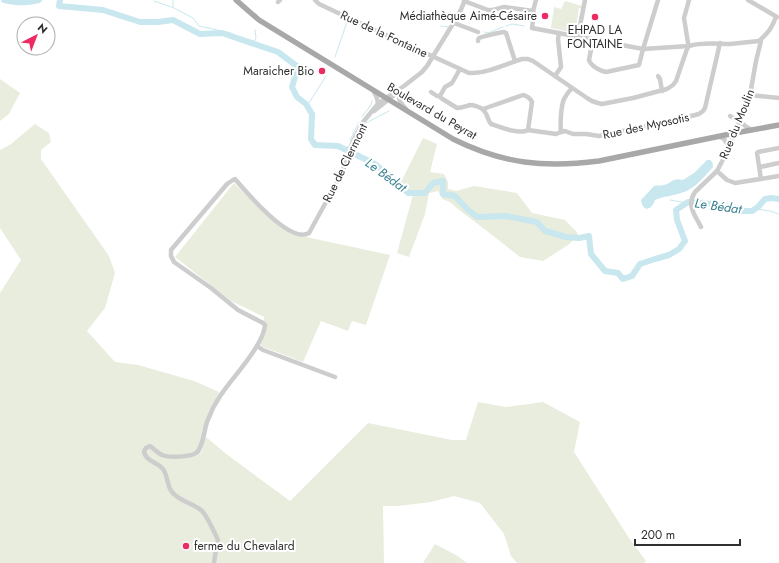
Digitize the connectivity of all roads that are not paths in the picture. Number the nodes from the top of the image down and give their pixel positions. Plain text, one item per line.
1 (236, 0) edge
2 (241, 0) edge
3 (315, 0) edge
4 (536, 0) edge
5 (585, 0) edge
6 (658, 0) edge
7 (688, 0) edge
8 (748, 0) edge
9 (464, 1) edge
10 (533, 10) junction
11 (778, 17) edge
12 (454, 23) junction
13 (277, 31) junction
14 (478, 32) dead end
15 (559, 33) junction
16 (578, 36) junction
17 (593, 39) junction
18 (478, 41) dead end
19 (759, 41) junction
20 (720, 43) junction
21 (689, 46) junction
22 (643, 48) junction
23 (433, 57) junction
24 (515, 61) junction
25 (460, 69) junction
26 (555, 76) junction
27 (658, 76) dead end
28 (402, 88) junction
29 (572, 88) junction
30 (373, 90) junction
31 (662, 91) junction
32 (431, 92) dead end
33 (750, 95) junction
34 (440, 96) junction
35 (779, 98) edge
36 (388, 99) junction
37 (378, 104) junction
38 (483, 109) junction
39 (408, 112) junction
40 (368, 116) junction
41 (730, 116) dead end
42 (740, 121) junction
43 (779, 125) edge
44 (528, 130) junction
45 (754, 130) junction
46 (561, 132) junction
47 (735, 133) junction
48 (718, 136) junction
49 (729, 147) junction
50 (779, 148) edge
51 (779, 163) edge
52 (760, 167) junction
53 (716, 171) junction
54 (779, 176) edge
55 (761, 179) junction
56 (701, 227) dead end
57 (257, 346) junction
58 (335, 377) dead end
59 (214, 563) edge

1 - 13 main road, Boulevard du Peyrat
2 - 13 main road, Boulevard du Peyrat
3 - 23 street, Rue de la Fontaine
4 - 10 street
5 - 16 street
6 - 22 street
7 - 21 street
8 - 11 street
9 - 10 street
9 - 12 street
10 - 15 street
11 - 19 street
12 - 14 street
12 - 23 street
13 - 30 main road, Boulevard du Peyrat
15 - 16 street
15 - 26 street
16 - 17 street
17 - 22 street
17 - 22 street
18 - 24 street
19 - 20 street
19 - 33 street, Rue du Moulin
20 - 21 street
20 - 46 street, Rue des Myosotis
21 - 22 street
21 - 31 street
23 - 25 street, Rue de la Fontaine
23 - 28 street
24 - 25 street, Rue de la Fontaine
24 - 26 street
25 - 34 street
26 - 29 street
27 - 31 street
28 - 36 street
28 - 39 street
29 - 31 street
29 - 46 street
30 - 36 main road, Boulevard du Peyrat
30 - 37 street
32 - 34 street
33 - 35 street
33 - 42 street, Rue du Moulin
34 - 38 street
36 - 37 street, Rue de Clermont
36 - 39 main road, Boulevard du Peyrat
36 - 40 street
37 - 40 street, Rue de Clermont
38 - 44 street, Rue des Myosotis
38 - 44 street
39 - 48 main road, Boulevard du Peyrat
40 - 57 street, Rue de Clermont
41 - 42 street
42 - 45 street
42 - 47 street, Rue du Moulin
43 - 45 main road, Boulevard du Peyrat
44 - 46 street, Rue des Myosotis
45 - 47 main road, Boulevard du Peyrat
47 - 48 main road, Boulevard du Peyrat
47 - 49 street, Rue du Moulin
48 - 49 street
49 - 53 street, Rue du Moulin
50 - 52 street
51 - 52 street
52 - 55 street
53 - 55 street
53 - 56 street, Rue du Moulin
54 - 55 street
57 - 58 street
57 - 59 street

